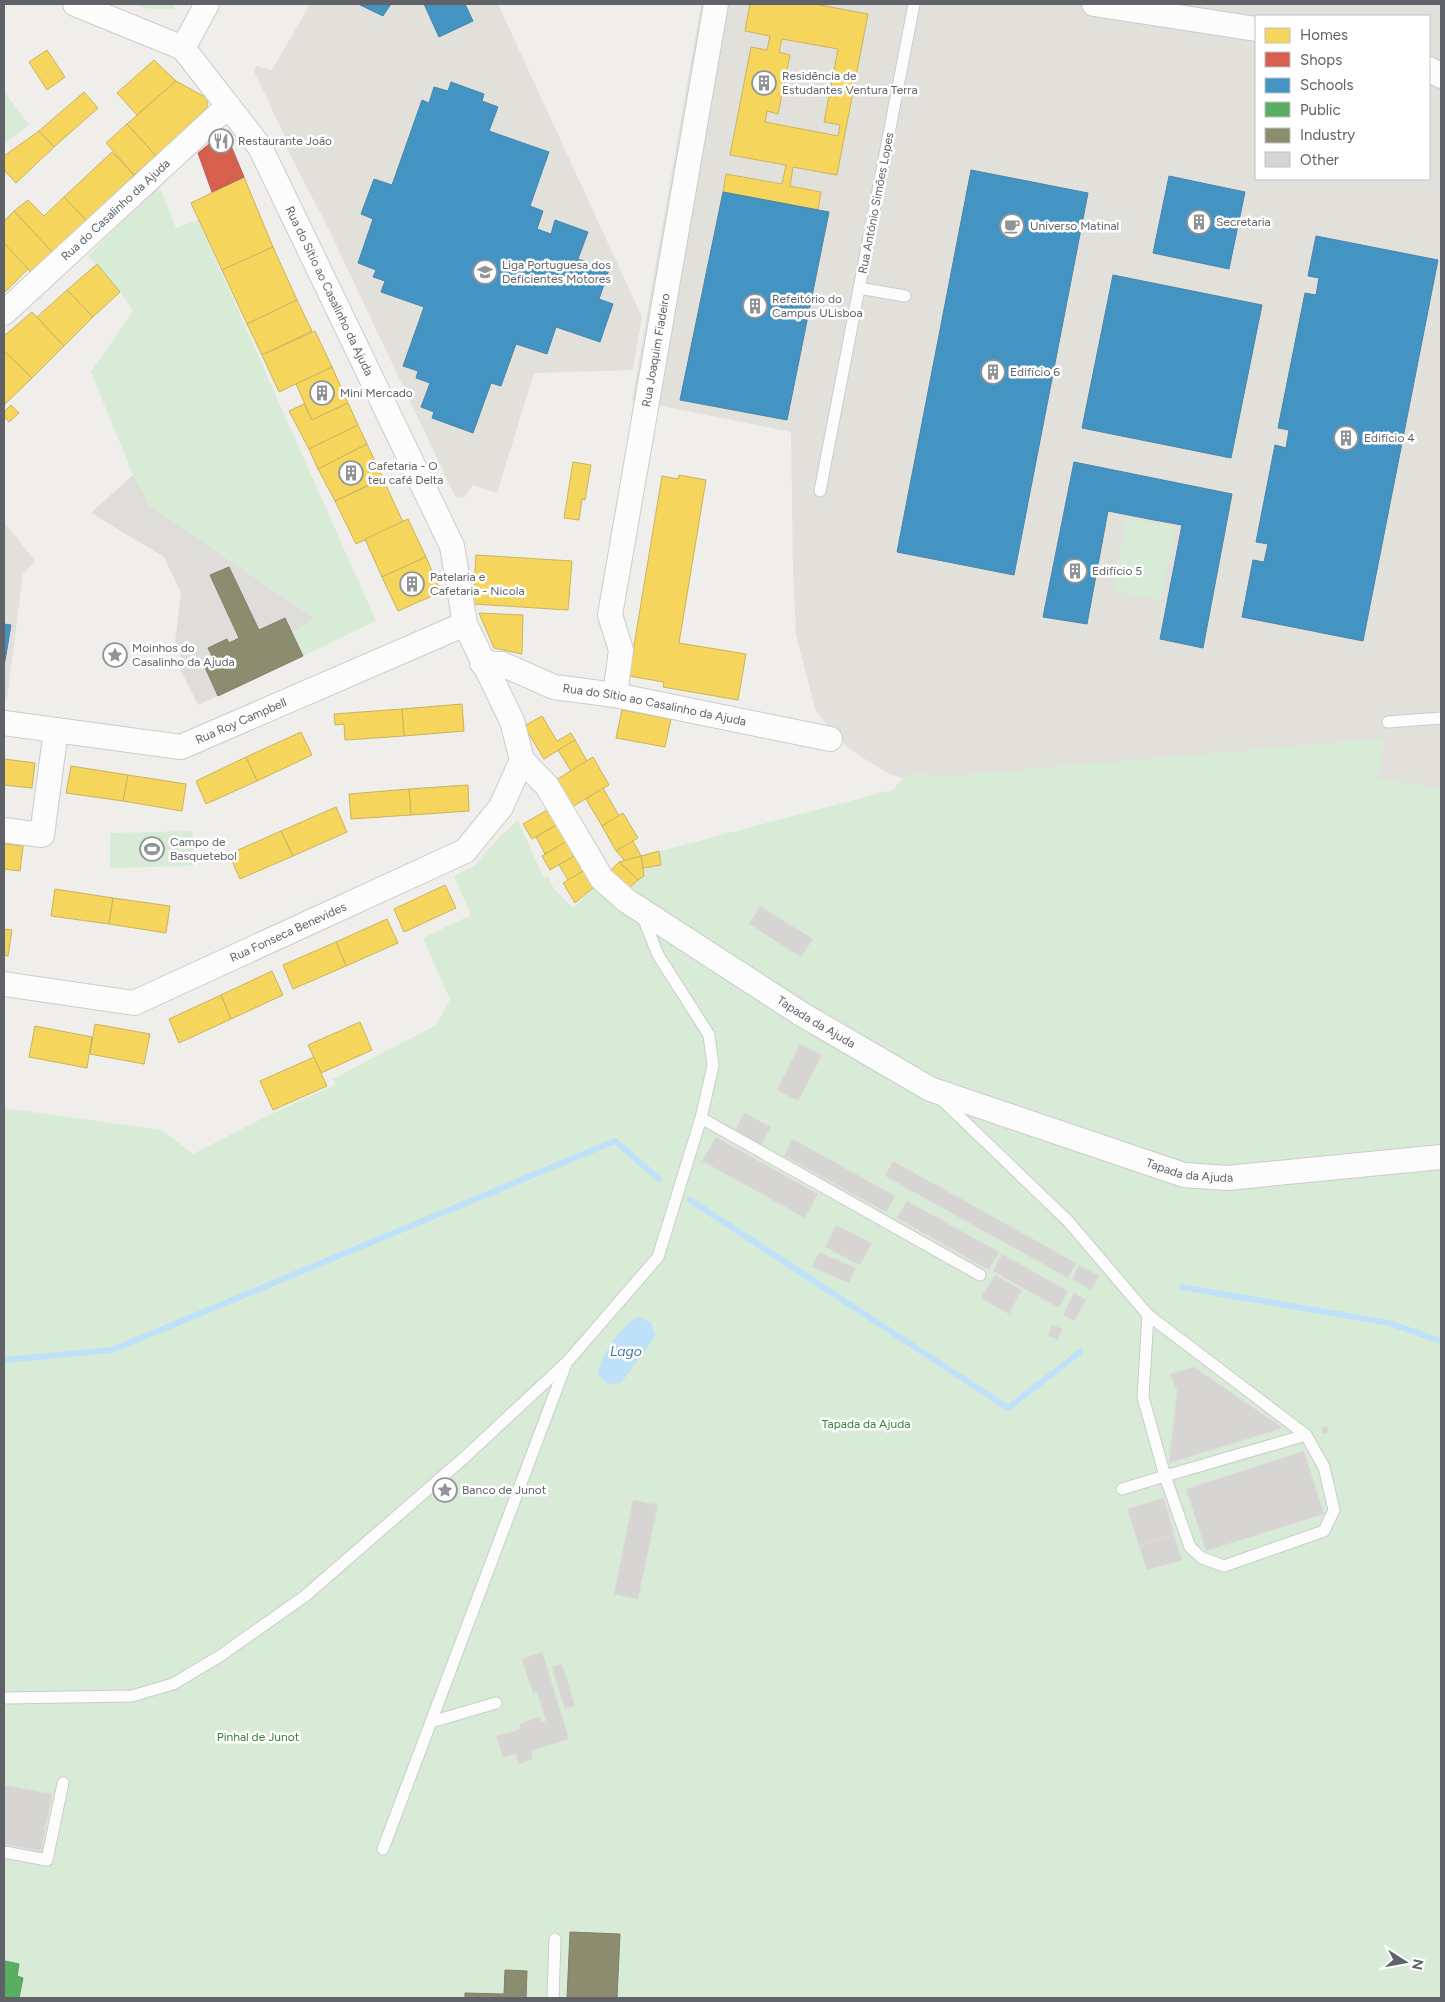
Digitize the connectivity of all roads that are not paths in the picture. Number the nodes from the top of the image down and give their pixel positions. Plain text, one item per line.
1 (75, 4) edge
2 (207, 4) edge
3 (716, 4) edge
4 (914, 4) edge
5 (1094, 4) edge
6 (1255, 29) edge
7 (183, 48) junction
8 (1430, 70) edge
9 (1441, 76) edge
10 (228, 106) junction
11 (859, 288) junction
12 (905, 296) dead end
13 (4, 313) edge
14 (820, 491) dead end
15 (465, 624) junction
16 (482, 663) junction
17 (615, 695) junction
18 (1441, 718) edge
19 (1388, 722) dead end
20 (4, 723) edge
21 (56, 730) junction
22 (830, 739) dead end
23 (522, 760) junction
24 (4, 830) edge
25 (602, 879) joint
26 (639, 909) junction
27 (4, 984) edge
28 (930, 1089) junction
29 (701, 1118) junction
30 (1441, 1157) edge
31 (980, 1275) dead end
32 (1148, 1315) junction
33 (568, 1361) junction
34 (1306, 1435) junction
35 (1165, 1476) junction
36 (1122, 1489) dead end
37 (4, 1698) edge
38 (496, 1703) dead end
39 (431, 1722) junction
40 (63, 1783) dead end
41 (383, 1849) dead end
42 (4, 1852) edge
43 (555, 1939) dead end
44 (553, 1998) edge

1 - 7 street
2 - 7 street
3 - 17 street, Rua Joaquim Fiadeiro
4 - 11 lane, Rua António Simões Lopes
5 - 6 street
7 - 10 street, Rua do Sítio ao Casalinho da Ajuda
8 - 9 street
10 - 13 street, Rua do Casalinho da Ajuda
10 - 15 street, Rua do Sítio ao Casalinho da Ajuda
11 - 12 lane
11 - 14 lane, Rua António Simões Lopes
15 - 16 street, Rua do Sítio ao Casalinho da Ajuda
15 - 21 street, Rua Roy Campbell
16 - 17 street, Rua do Sítio ao Casalinho da Ajuda
16 - 23 street, Rua do Sítio ao Casalinho da Ajuda
17 - 22 street, Rua do Sítio ao Casalinho da Ajuda
18 - 19 lane
20 - 21 street, Rua Roy Campbell
21 - 24 street
23 - 25 street, Rua do Sítio ao Casalinho da Ajuda
23 - 27 street, Rua Fonseca Benevides
25 - 26 street, Tapada da Ajuda
26 - 28 street, Tapada da Ajuda
26 - 29 lane
28 - 30 street, Tapada da Ajuda
28 - 32 lane
29 - 31 lane
29 - 33 lane
32 - 34 lane
32 - 35 lane
33 - 37 lane
33 - 39 lane
34 - 35 lane
34 - 35 lane
35 - 36 lane
38 - 39 lane
39 - 41 lane
40 - 42 lane
43 - 44 lane

